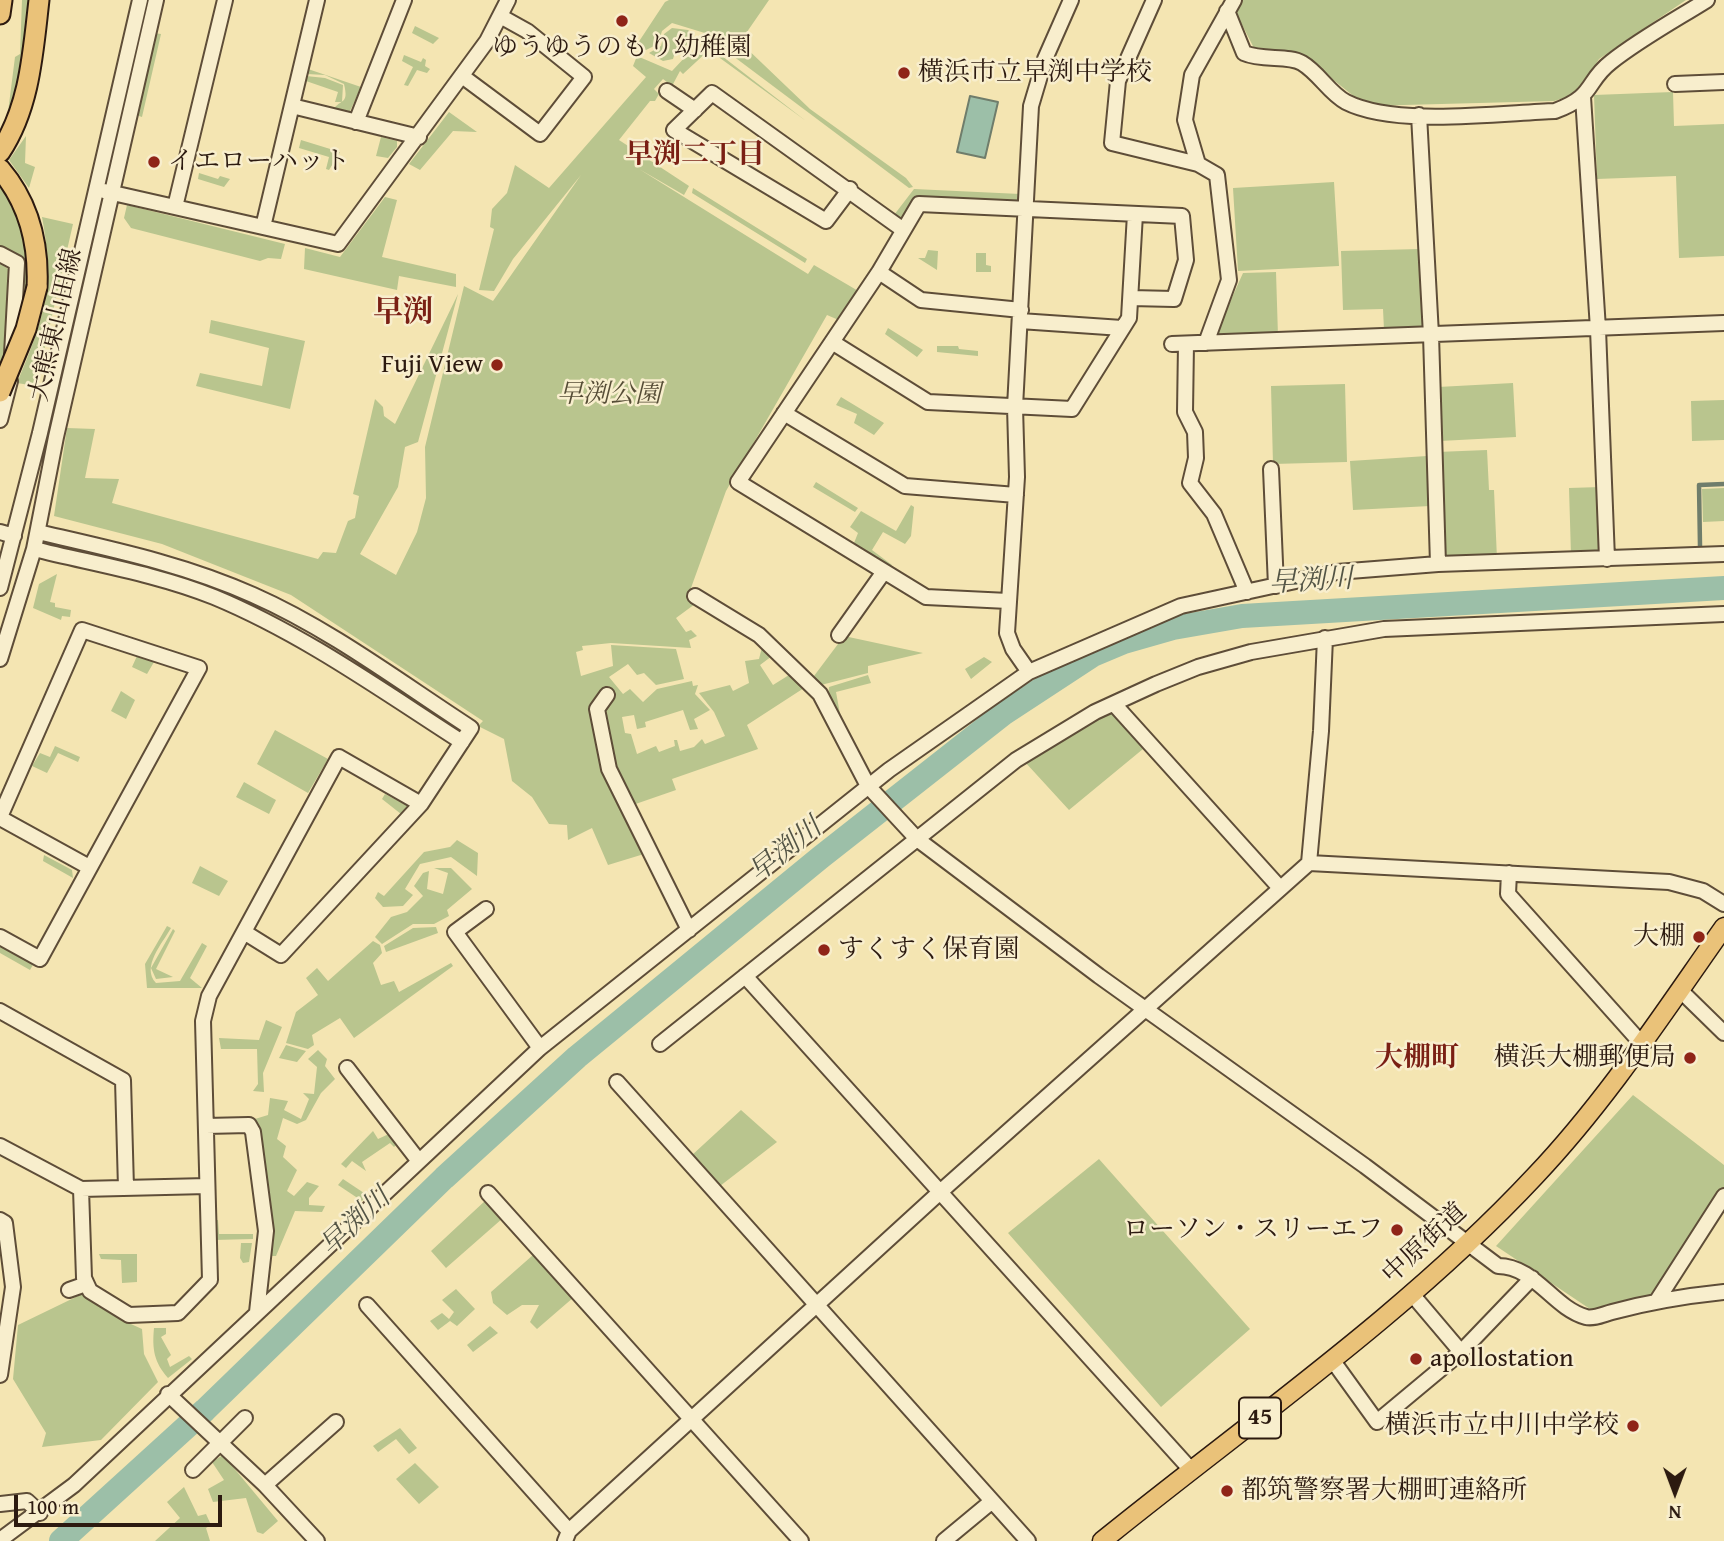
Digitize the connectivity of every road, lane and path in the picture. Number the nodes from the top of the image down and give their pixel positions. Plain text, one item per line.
1 (2, 0) edge
2 (39, 0) edge
3 (140, 0) edge
4 (156, 0) edge
5 (225, 0) edge
6 (317, 0) edge
7 (404, 0) edge
8 (508, 0) edge
9 (1071, 0) edge
10 (1154, 0) edge
11 (1707, 0) edge
12 (1231, 6) edge
13 (0, 14) edge
14 (500, 16) junction
15 (462, 76) junction
16 (1724, 82) edge
17 (1675, 84) dead end
18 (667, 91) dead end
19 (1583, 97) junction
20 (292, 106) junction
21 (695, 110) junction
22 (1419, 116) junction
23 (356, 122) junction
24 (419, 137) junction
25 (5, 144) edge
26 (1198, 164) junction
27 (0, 169) edge
28 (96, 189) junction
29 (850, 189) junction
30 (113, 193) junction
31 (175, 207) junction
32 (1025, 207) junction
33 (1135, 214) junction
34 (263, 227) junction
35 (902, 229) junction
36 (0, 254) edge
37 (879, 272) junction
38 (1131, 298) junction
39 (1020, 315) junction
40 (1724, 324) edge
41 (1122, 328) junction
42 (1598, 329) junction
43 (1431, 335) junction
44 (832, 342) junction
45 (1206, 343) junction
46 (0, 392) edge
47 (1015, 407) junction
48 (784, 413) junction
49 (0, 420) edge
50 (1271, 469) dead end
51 (1016, 495) junction
52 (38, 532) junction
53 (7, 534) edge
54 (34, 549) junction
55 (1724, 554) edge
56 (1607, 559) junction
57 (1438, 564) junction
58 (883, 573) junction
59 (1276, 586) junction
60 (0, 588) edge
61 (1247, 592) junction
62 (695, 596) dead end
63 (1008, 601) junction
64 (1724, 614) edge
65 (839, 635) dead end
66 (1325, 638) junction
67 (0, 659) edge
68 (1029, 672) junction
69 (607, 695) dead end
70 (1114, 704) junction
71 (461, 742) junction
72 (868, 786) junction
73 (421, 804) junction
74 (0, 818) edge
75 (917, 839) junction
76 (1308, 863) junction
77 (89, 867) junction
78 (1509, 873) junction
79 (1280, 888) junction
80 (1724, 904) edge
81 (486, 909) dead end
82 (1724, 927) edge
83 (689, 930) junction
84 (244, 932) junction
85 (0, 937) edge
86 (745, 976) junction
87 (1680, 990) junction
88 (1146, 1010) junction
89 (0, 1011) edge
90 (1724, 1032) edge
91 (660, 1044) dead end
92 (1642, 1044) junction
93 (540, 1048) junction
94 (347, 1068) dead end
95 (617, 1082) dead end
96 (206, 1126) junction
97 (0, 1146) edge
98 (418, 1160) junction
99 (207, 1186) junction
100 (130, 1188) junction
101 (81, 1189) junction
102 (488, 1193) dead end
103 (939, 1194) junction
104 (1724, 1196) edge
105 (0, 1220) edge
106 (1466, 1243) junction
107 (1532, 1278) junction
108 (86, 1283) junction
109 (69, 1290) dead end
110 (1724, 1292) edge
111 (1411, 1293) junction
112 (1658, 1299) junction
113 (367, 1305) dead end
114 (816, 1306) junction
115 (257, 1312) junction
116 (1461, 1352) junction
117 (1333, 1361) junction
118 (0, 1375) edge
119 (168, 1394) junction
120 (245, 1418) dead end
121 (692, 1421) junction
122 (336, 1422) dead end
123 (219, 1444) junction
124 (193, 1470) dead end
125 (1192, 1471) junction
126 (265, 1485) junction
127 (991, 1502) junction
128 (0, 1504) edge
129 (40, 1513) junction
130 (567, 1536) edge
131 (0, 1540) edge
132 (317, 1541) edge
133 (801, 1541) edge
134 (944, 1541) edge
135 (1028, 1541) edge
136 (1102, 1541) edge

1 - 13 highway
2 - 25 highway
3 - 28 street, 大熊東山田線
4 - 30 street, 大熊東山田線
5 - 31 street
6 - 20 street
7 - 23 street
8 - 14 street
9 - 32 street
10 - 26 street
11 - 19 street
12 - 22 street
12 - 26 street
14 - 15 street
14 - 15 street
15 - 24 street
16 - 17 street
18 - 21 street
19 - 22 street
19 - 42 street
20 - 23 street
20 - 34 street
21 - 29 street
21 - 29 street
22 - 43 street
23 - 24 street
24 - 34 street
26 - 45 street
27 - 46 highway, bridge
28 - 30 street
28 - 53 street, 大熊東山田線
29 - 35 street
30 - 31 street
30 - 52 street, 大熊東山田線
31 - 34 street
32 - 33 street
32 - 35 street
32 - 39 street
33 - 38 street
33 - 38 street
35 - 37 street
36 - 49 street
37 - 39 street
37 - 44 street
38 - 41 street
39 - 41 street
39 - 47 street
40 - 42 street
41 - 47 street
42 - 43 street
42 - 56 street
43 - 45 street
43 - 57 street
44 - 47 street
44 - 48 street
45 - 61 street
47 - 51 street
48 - 51 street
48 - 58 street
50 - 59 street
51 - 63 street
52 - 54 street, 大熊東山田線
52 - 71 street
53 - 60 street, 大熊東山田線
54 - 67 street, 大熊東山田線
54 - 71 street
55 - 56 street
56 - 57 street
57 - 59 street
58 - 63 street
58 - 65 street
59 - 61 street
61 - 68 street
62 - 72 street
63 - 68 street
64 - 66 street
66 - 70 street
66 - 76 street
68 - 72 street
69 - 83 street
70 - 75 street
70 - 79 street
71 - 73 street
72 - 75 street
72 - 83 street
73 - 84 street
73 - 84 street
74 - 77 street
74 - 77 street
75 - 86 street
75 - 88 street
76 - 78 street
76 - 79 street
77 - 85 street
78 - 80 street
78 - 92 street
79 - 88 street
81 - 93 street
82 - 87 main road, 中原街道 / 45
83 - 93 street
84 - 96 street
86 - 91 street
86 - 103 street
87 - 90 street
87 - 92 main road, 中原街道 / 45
88 - 103 street
88 - 106 street
89 - 100 street
92 - 106 main road, 中原街道 / 45
93 - 98 street
94 - 98 street
95 - 114 street
96 - 99 street
96 - 115 street
97 - 101 street
98 - 115 street
99 - 100 street
99 - 108 street
100 - 101 street
101 - 108 street
102 - 121 street
103 - 114 street
103 - 125 street
104 - 112 street
105 - 118 street
106 - 107 street
106 - 111 main road, 中原街道 / 45
107 - 112 street
107 - 116 street
108 - 109 street
110 - 112 street
111 - 116 street
111 - 117 main road, 中原街道 / 45
113 - 130 street
114 - 121 street
114 - 127 street
115 - 119 street
116 - 117 street
117 - 125 main road, 中原街道 / 45
119 - 123 street
119 - 129 street
120 - 123 street
121 - 130 street
121 - 133 street
122 - 126 street
123 - 124 street
123 - 126 street
125 - 136 main road, 中原街道 / 45
126 - 132 street
127 - 134 street
127 - 135 street
128 - 129 street
129 - 131 street

